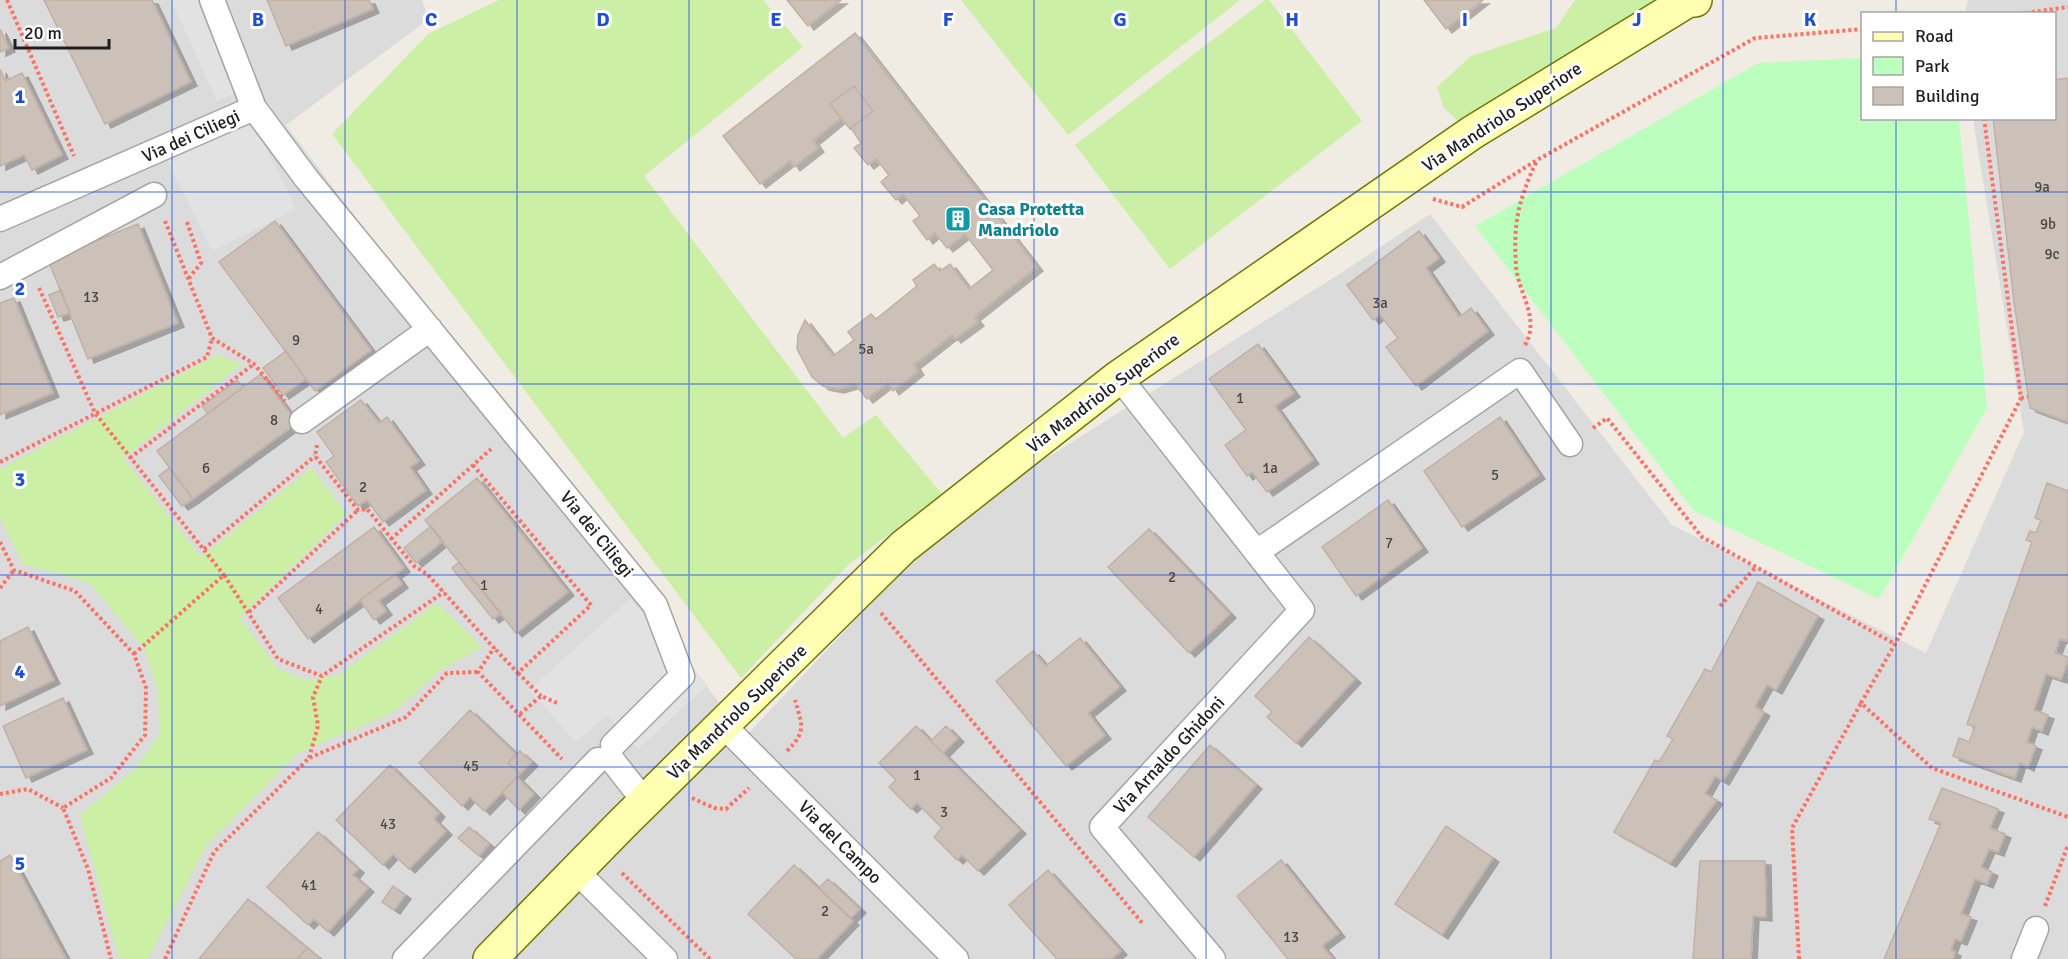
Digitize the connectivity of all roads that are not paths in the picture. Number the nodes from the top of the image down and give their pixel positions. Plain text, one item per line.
1 (212, 0) edge
2 (1695, 0) edge
3 (254, 108) junction
4 (154, 195) road end
5 (0, 219) edge
6 (0, 277) edge
7 (430, 329) junction
8 (1119, 377) junction
9 (302, 421) road end
10 (1570, 444) road end
11 (1257, 552) junction
12 (724, 726) junction
13 (608, 755) junction
14 (645, 802) junction
15 (576, 871) junction
16 (2036, 929) road end
17 (405, 959) edge
18 (490, 959) edge
19 (665, 959) edge
20 (956, 959) edge
21 (1213, 959) edge
22 (2024, 959) edge

1 - 3 street
2 - 8 street, Via Mandriolo Superiore
3 - 5 street, Via dei Ciliegi
3 - 7 street, Via dei Ciliegi
4 - 6 street
7 - 9 street
7 - 13 street, Via dei Ciliegi
8 - 11 street, Via Arnaldo Ghidoni
8 - 12 street, Via Mandriolo Superiore
10 - 11 street
11 - 21 street, Via Arnaldo Ghidoni
12 - 14 street, Via Mandriolo Superiore
12 - 20 street, Via del Campo
13 - 14 street
13 - 17 street, Via dei Ciliegi
14 - 15 street, Via Mandriolo Superiore
15 - 18 street, Via Mandriolo Superiore
15 - 19 street
16 - 22 street

